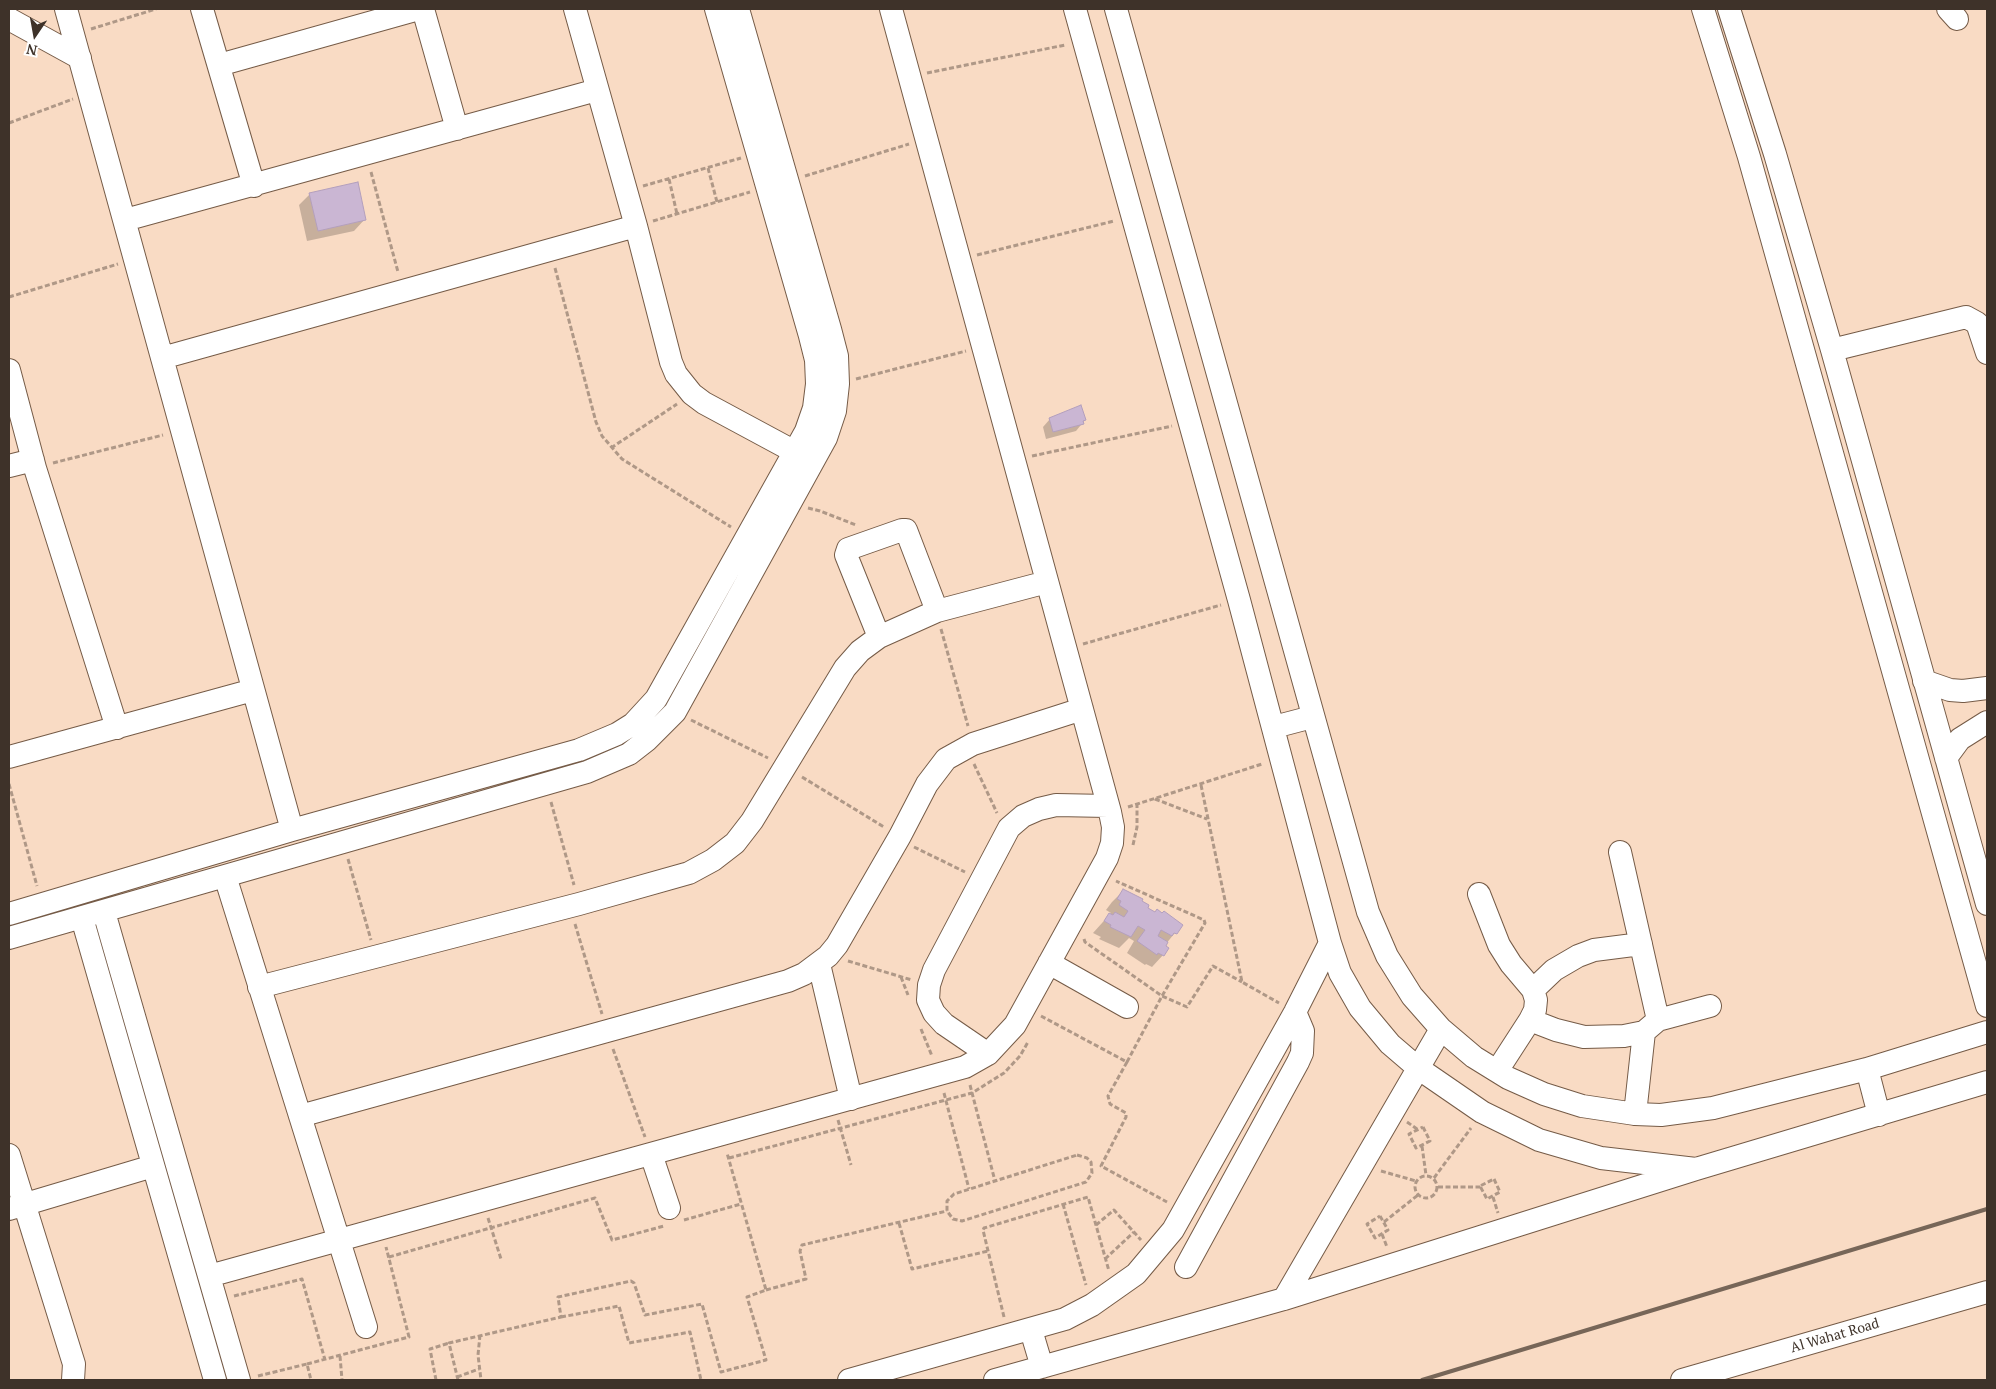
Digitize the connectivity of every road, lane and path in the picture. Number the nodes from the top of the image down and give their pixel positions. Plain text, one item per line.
1 (66, 9) edge
2 (156, 9) edge
3 (202, 9) edge
4 (421, 9) edge
5 (574, 9) edge
6 (716, 9) edge
7 (738, 9) edge
8 (891, 9) edge
9 (1074, 9) edge
10 (1116, 9) edge
11 (1703, 9) edge
12 (1729, 9) edge
13 (9, 19) edge
14 (73, 34) junction
15 (1083, 42) junction
16 (80, 58) junction
17 (219, 65) junction
18 (910, 77) junction
19 (598, 90) junction
20 (90, 93) junction
21 (9, 123) edge
22 (457, 129) junction
23 (926, 139) junction
24 (758, 153) junction
25 (366, 154) junction
26 (708, 168) junction
27 (669, 179) junction
28 (778, 184) junction
29 (254, 186) junction
30 (626, 192) junction
31 (717, 202) junction
32 (677, 214) junction
33 (1132, 217) junction
34 (124, 220) junction
35 (636, 226) junction
36 (550, 250) junction
37 (135, 259) junction
38 (959, 259) junction
39 (807, 285) junction
40 (403, 291) junction
41 (9, 297) edge
42 (983, 347) junction
43 (1832, 350) junction
44 (1987, 353) edge
45 (162, 358) junction
46 (9, 370) edge
47 (838, 384) junction
48 (692, 394) junction
49 (12, 398) edge
50 (1189, 422) junction
51 (182, 430) junction
52 (611, 448) junction
53 (794, 452) junction
54 (1014, 460) junction
55 (34, 464) junction
56 (9, 466) edge
57 (789, 504) junction
58 (746, 536) junction
59 (878, 538) junction
60 (1047, 582) junction
61 (1900, 595) junction
62 (1239, 600) junction
63 (1875, 602) junction
64 (936, 611) junction
65 (716, 615) junction
66 (879, 637) junction
67 (1065, 649) junction
68 (1924, 681) junction
69 (1987, 688) edge
70 (253, 690) junction
71 (1082, 709) junction
72 (675, 712) junction
73 (1312, 717) junction
74 (1987, 722) edge
75 (1274, 727) junction
76 (117, 728) junction
77 (970, 746) junction
78 (9, 757) edge
79 (1281, 758) junction
80 (1946, 758) junction
81 (785, 767) junction
82 (9, 784) edge
83 (546, 784) junction
84 (1201, 785) junction
85 (438, 790) junction
86 (1154, 799) junction
87 (1109, 809) junction
88 (444, 813) junction
89 (1208, 819) junction
90 (292, 830) junction
91 (1006, 834) junction
92 (899, 837) junction
93 (343, 842) junction
94 (1620, 852) dead end
95 (225, 876) junction
96 (982, 880) junction
97 (1118, 882) junction
98 (1104, 884) junction
99 (1478, 894) dead end
100 (579, 904) junction
101 (1987, 904) edge
102 (43, 905) junction
103 (104, 912) junction
104 (13, 913) edge
105 (82, 918) junction
106 (16, 936) edge
107 (1084, 936) dead end
108 (1330, 943) junction
109 (1641, 944) junction
110 (376, 957) junction
111 (823, 960) junction
112 (1049, 963) junction
113 (929, 985) junction
114 (260, 987) junction
115 (1533, 990) junction
116 (1710, 1006) dead end
117 (1987, 1006) edge
118 (1127, 1007) dead end
119 (1295, 1012) junction
120 (1530, 1020) junction
121 (1651, 1026) junction
122 (1441, 1029) junction
123 (1987, 1032) edge
124 (988, 1054) junction
125 (1127, 1062) dead end
126 (965, 1067) junction
127 (1418, 1068) junction
128 (1867, 1069) junction
129 (1497, 1071) junction
130 (938, 1074) junction
131 (1987, 1082) edge
132 (842, 1101) junction
133 (1482, 1112) junction
134 (1635, 1114) junction
135 (1879, 1115) junction
136 (300, 1116) junction
137 (722, 1134) junction
138 (1422, 1146) junction
139 (651, 1154) junction
140 (9, 1155) edge
141 (851, 1164) dead end
142 (153, 1166) junction
143 (1101, 1166) junction
144 (1362, 1166) junction
145 (1092, 1168) junction
146 (1696, 1169) junction
147 (1426, 1175) junction
148 (1434, 1178) junction
149 (995, 1181) junction
150 (1416, 1182) junction
151 (1438, 1187) junction
152 (1481, 1188) junction
153 (970, 1189) junction
154 (1418, 1195) junction
155 (482, 1201) junction
156 (742, 1204) junction
157 (1063, 1204) junction
158 (16, 1207) edge
159 (1184, 1210) junction
160 (946, 1211) junction
161 (672, 1218) junction
162 (1384, 1222) junction
163 (899, 1223) junction
164 (1096, 1225) junction
165 (491, 1227) junction
166 (1134, 1232) junction
167 (339, 1240) junction
168 (988, 1251) junction
169 (389, 1256) dead end
170 (1153, 1256) junction
171 (501, 1259) dead end
172 (1106, 1259) junction
173 (1186, 1267) dead end
174 (210, 1276) junction
175 (766, 1290) junction
176 (1114, 1291) junction
177 (1987, 1292) edge
178 (1284, 1298) junction
179 (216, 1300) junction
180 (1092, 1306) junction
181 (561, 1317) junction
182 (366, 1328) dead end
183 (1031, 1330) junction
184 (480, 1335) junction
185 (1008, 1336) junction
186 (449, 1343) junction
187 (340, 1356) dead end
188 (325, 1360) dead end
189 (1042, 1367) junction
190 (479, 1369) junction
191 (458, 1379) edge
192 (73, 1380) edge
193 (216, 1380) edge
194 (239, 1380) edge
195 (311, 1380) edge
196 (342, 1380) edge
197 (436, 1380) edge
198 (481, 1380) edge
199 (701, 1380) edge
200 (849, 1380) edge
201 (995, 1380) edge
202 (1682, 1380) edge

1 - 14 street
2 - 14 path
3 - 17 street
4 - 17 street
4 - 22 street
5 - 19 street
6 - 24 street
7 - 28 street
8 - 18 street
9 - 15 street
10 - 73 street
11 - 63 street
12 - 43 street
13 - 16 street
14 - 16 street
15 - 18 path
15 - 33 street
16 - 20 street
17 - 29 street
18 - 23 street
19 - 22 street
19 - 30 street
20 - 21 path
20 - 34 street
22 - 25 street
23 - 28 path
23 - 38 street
24 - 26 path
24 - 28 street
25 - 29 street
25 - 40 path
26 - 27 path
26 - 31 path
27 - 30 path
27 - 32 path
28 - 31 path
28 - 39 street
29 - 34 street
30 - 35 street
31 - 32 path
32 - 35 path
33 - 38 path
33 - 50 street
34 - 37 street
35 - 36 street
35 - 48 street
36 - 40 street
36 - 52 path
37 - 41 path
37 - 45 street
38 - 42 street
39 - 47 street
39 - 53 street
40 - 45 street
42 - 47 path
42 - 54 street
43 - 44 street
43 - 61 street
45 - 51 street
46 - 49 street
47 - 57 street
48 - 52 path
48 - 53 street
49 - 55 street
50 - 54 path
50 - 62 street
51 - 55 path
51 - 70 street
52 - 58 path
53 - 58 street
54 - 60 street
55 - 56 street
55 - 76 street
57 - 59 path
57 - 65 street
58 - 65 street
59 - 64 street
59 - 66 street
60 - 64 street
60 - 67 street
61 - 63 street
61 - 68 street
62 - 67 path
62 - 75 street
63 - 117 street
64 - 66 street
64 - 77 path
65 - 72 street
65 - 85 street
66 - 81 street
67 - 71 street
68 - 69 street
68 - 80 street
70 - 76 street
70 - 90 street
71 - 77 street
71 - 87 street
72 - 81 path
72 - 83 street
73 - 75 street
73 - 122 street
74 - 80 street
75 - 79 street
76 - 78 street
77 - 91 path
77 - 92 street
79 - 84 path
79 - 108 street
80 - 101 street
81 - 92 path
81 - 100 street
82 - 102 path
83 - 88 street
83 - 100 path
84 - 86 path
84 - 89 path
85 - 88 street
85 - 90 street
86 - 87 path
86 - 89 path
87 - 91 street
87 - 98 street
88 - 93 street
89 - 119 path
90 - 102 street
91 - 96 street
92 - 96 path
92 - 111 street
93 - 95 street
93 - 110 path
94 - 109 street
95 - 103 street
95 - 114 street
96 - 113 street
97 - 98 path
97 - 98 path
97 - 107 path
98 - 112 street
99 - 115 street
100 - 110 street
102 - 104 street
103 - 105 street
103 - 174 street
104 - 106 street
105 - 106 street
105 - 142 street
108 - 119 street
108 - 127 street
109 - 115 street
109 - 121 street
110 - 114 street
111 - 113 path
111 - 132 street
111 - 136 street
112 - 118 street
112 - 124 street
113 - 124 street
114 - 136 street
115 - 120 street
116 - 121 street
119 - 159 street
119 - 173 street
120 - 121 street
120 - 129 street
121 - 134 street
122 - 127 street
122 - 129 street
123 - 128 street
124 - 126 street
125 - 143 path
126 - 130 street
126 - 149 path
127 - 133 street
127 - 144 street
128 - 134 street
128 - 135 street
129 - 134 street
130 - 132 street
130 - 153 path
131 - 135 street
132 - 137 street
132 - 141 path
133 - 146 street
133 - 148 path
135 - 146 street
136 - 167 street
137 - 139 street
137 - 156 path
138 - 138 path
138 - 147 path
139 - 155 street
139 - 161 street
140 - 158 street
142 - 158 street
142 - 193 street
143 - 145 path
143 - 159 path
144 - 150 path
144 - 178 street
145 - 149 path
145 - 160 path
146 - 178 street
147 - 148 path
147 - 150 path
148 - 151 path
149 - 153 path
150 - 154 path
151 - 152 path
151 - 154 path
152 - 152 path
153 - 160 path
154 - 162 path
155 - 165 path
155 - 167 street
156 - 161 path
156 - 175 path
157 - 164 path
157 - 168 path
157 - 180 path
158 - 192 street
159 - 170 street
160 - 163 path
161 - 165 path
162 - 162 path
163 - 168 path
163 - 175 path
164 - 166 path
164 - 172 path
165 - 169 path
165 - 171 path
166 - 170 path
166 - 172 path
167 - 174 street
167 - 182 street
168 - 185 path
170 - 176 street
172 - 176 path
174 - 179 street
175 - 181 path
176 - 180 street
177 - 202 street, Al Wahat Road
178 - 189 street
179 - 188 path
179 - 194 street
180 - 183 street
181 - 184 path
181 - 199 path
183 - 185 street
183 - 189 street
184 - 186 path
184 - 190 path
185 - 200 street
186 - 191 path
186 - 197 path
187 - 196 path
189 - 201 street
190 - 191 path
190 - 198 path
194 - 195 path

